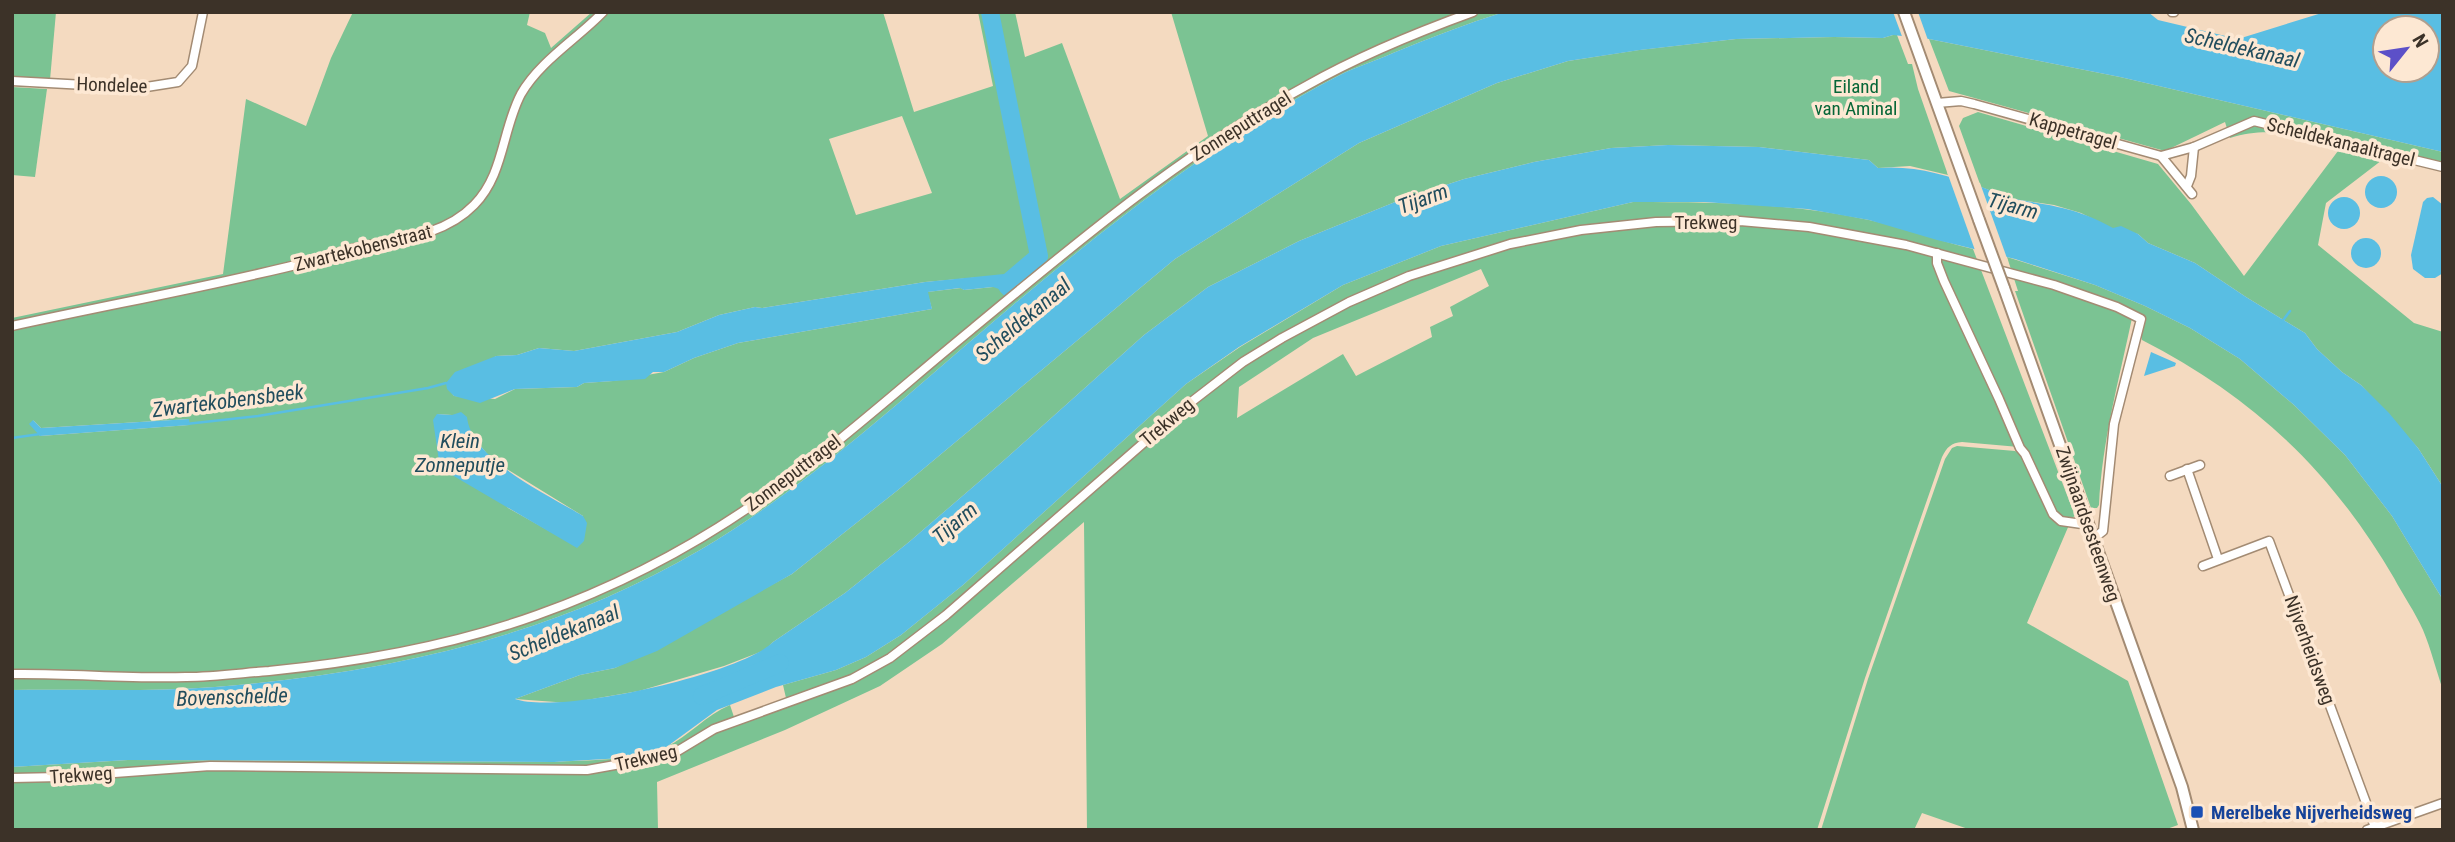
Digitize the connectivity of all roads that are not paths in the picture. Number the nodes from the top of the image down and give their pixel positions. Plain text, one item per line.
1 (203, 12) edge
2 (603, 12) edge
3 (1473, 12) edge
4 (1905, 12) edge
5 (12, 80) edge
6 (1937, 103) junction
7 (2194, 147) junction
8 (2161, 156) junction
9 (2443, 167) edge
10 (1937, 253) junction
11 (12, 326) edge
12 (2200, 465) dead end
13 (2187, 469) junction
14 (2170, 476) dead end
15 (2089, 526) junction
16 (2094, 538) junction
17 (2218, 559) junction
18 (2203, 566) dead end
19 (12, 674) edge
20 (12, 778) edge
21 (2443, 803) edge
22 (2371, 828) edge
23 (2193, 830) edge

1 - 5 street, Hondelee
2 - 11 street, Zwartekobenstraat
3 - 19 street, Zonneputtragel
4 - 6 main road, Zwijnaardsesteenweg
6 - 8 street, Kappetragel
6 - 15 main road, Zwijnaardsesteenweg, bridge
7 - 8 street, Scheldekanaaltragel
7 - 8 street
7 - 9 street, Scheldekanaaltragel
10 - 15 street
10 - 16 street, Trekweg
10 - 20 street, Trekweg
12 - 13 street
13 - 14 street
13 - 17 street
15 - 16 main road, Zwijnaardsesteenweg
16 - 23 main road, Zwijnaardsesteenweg
17 - 18 street, Nijverheidsweg
17 - 22 street, Nijverheidsweg
21 - 22 street, Nijverheidsweg

